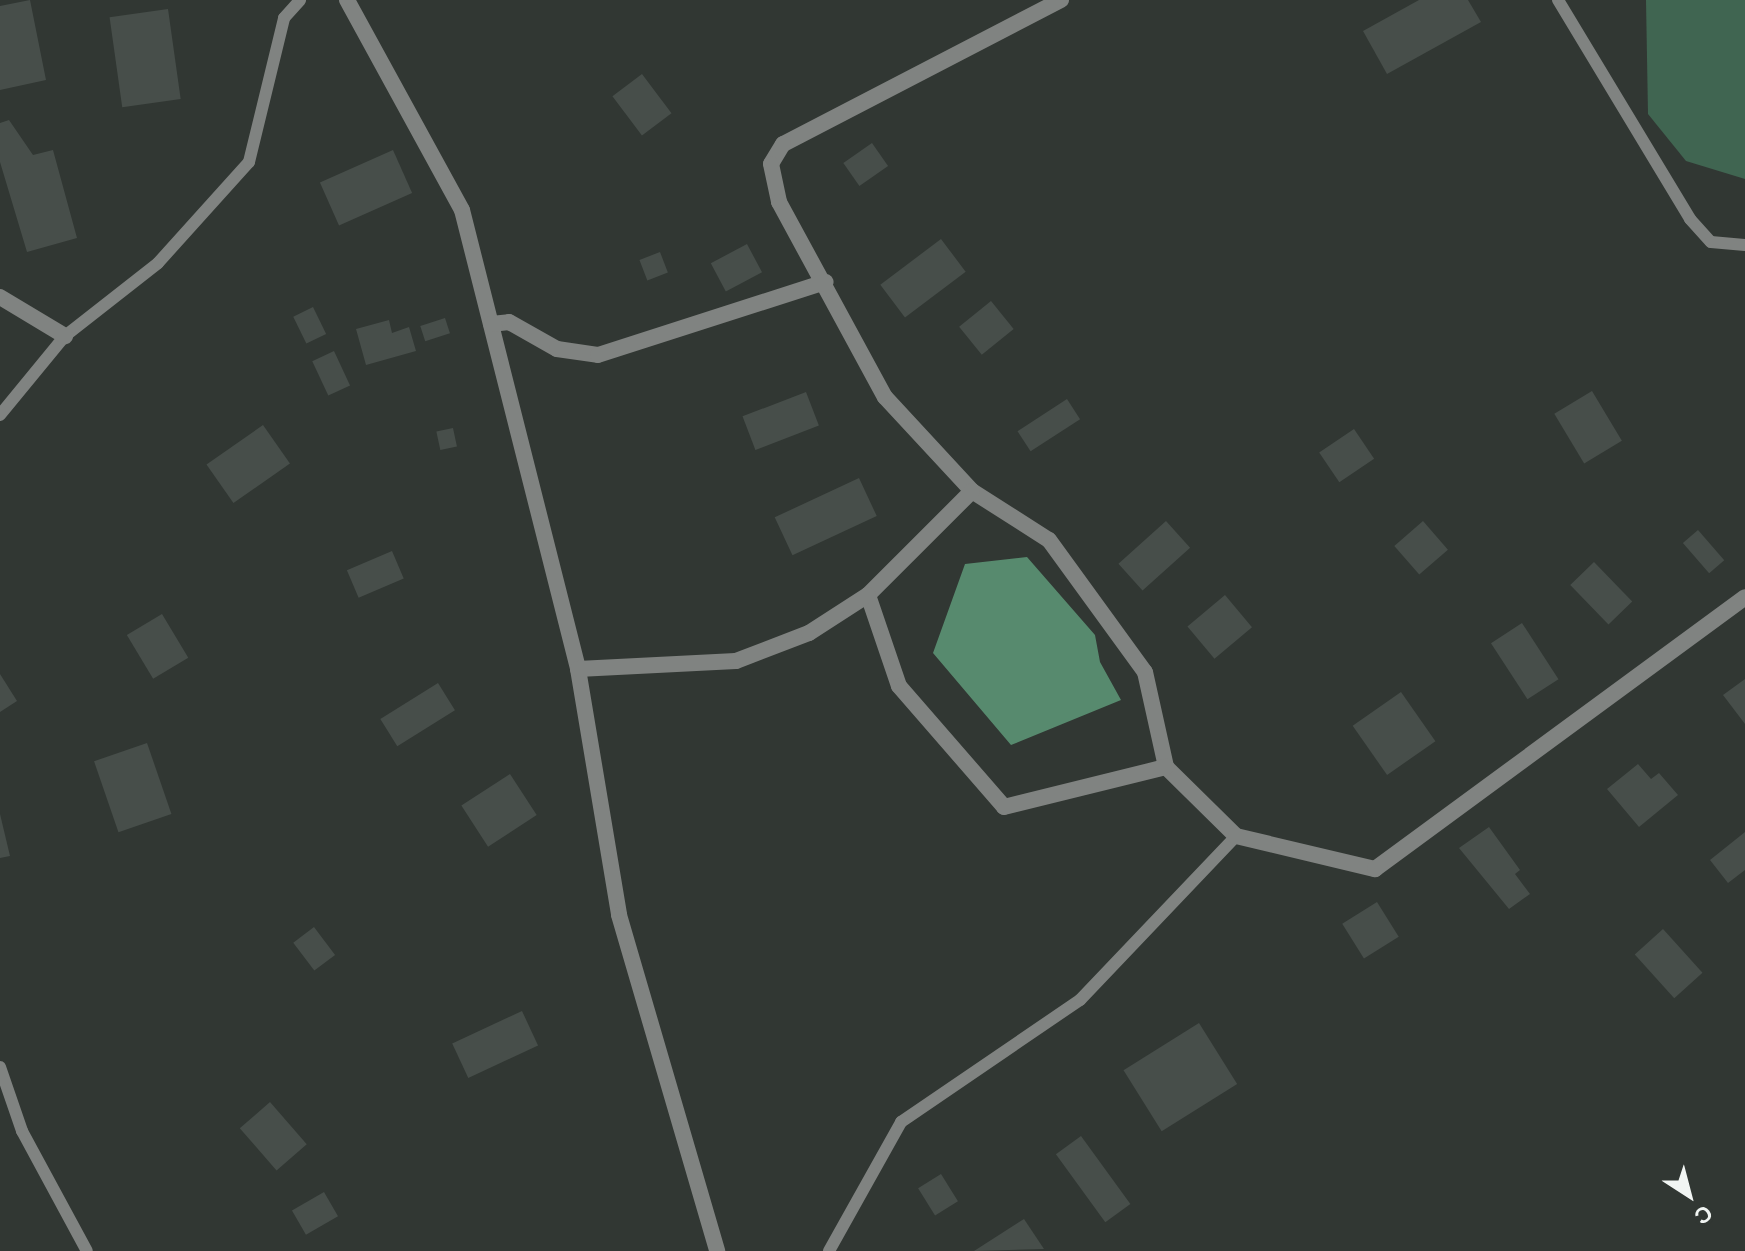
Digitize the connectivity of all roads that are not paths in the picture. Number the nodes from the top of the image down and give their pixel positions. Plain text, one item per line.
1 (300, 0) edge
2 (347, 0) edge
3 (1061, 0) edge
4 (1558, 0) edge
5 (1745, 245) edge
6 (826, 282) junction
7 (0, 297) edge
8 (491, 324) junction
9 (65, 336) junction
10 (0, 415) edge
11 (972, 491) junction
12 (868, 595) junction
13 (1745, 597) edge
14 (578, 669) junction
15 (1166, 767) junction
16 (1236, 836) junction
17 (0, 1067) edge
18 (87, 1251) edge
19 (717, 1251) edge
20 (829, 1251) edge

1 - 9 lane
2 - 8 street
3 - 6 street
4 - 5 lane
6 - 8 street
6 - 11 street
7 - 9 street
8 - 14 street
9 - 10 lane
11 - 12 street
11 - 15 street
12 - 14 street
12 - 15 street
13 - 16 street
14 - 19 street
15 - 16 street
16 - 20 lane
17 - 18 lane

